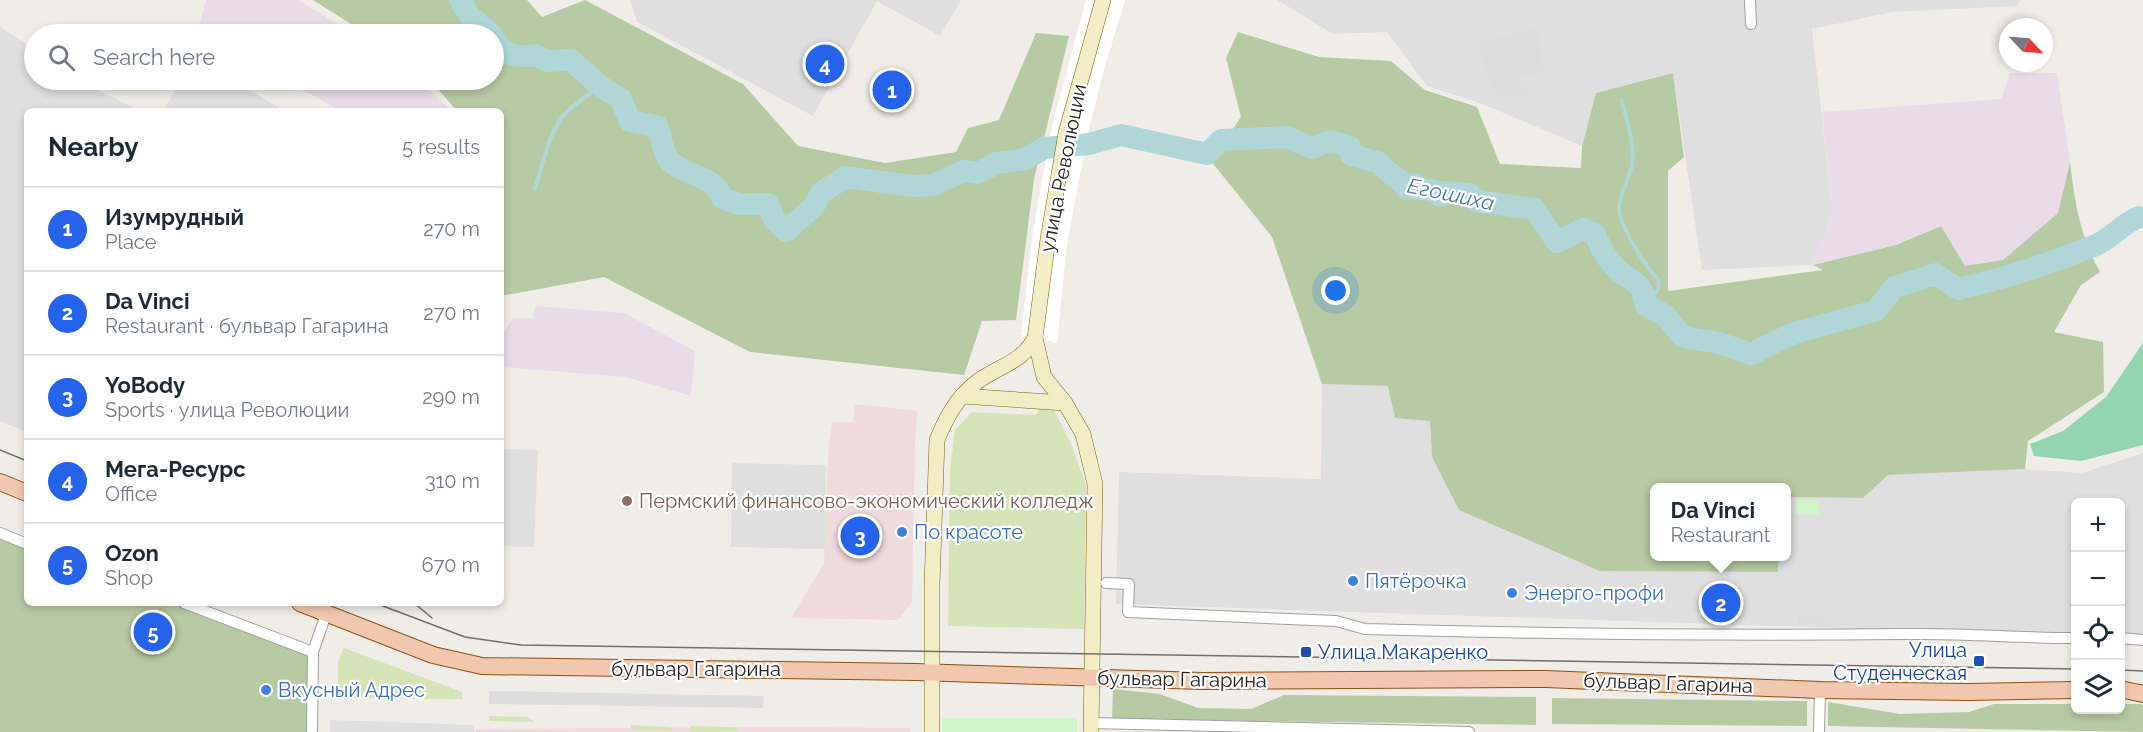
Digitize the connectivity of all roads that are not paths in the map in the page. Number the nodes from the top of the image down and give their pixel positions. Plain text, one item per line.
1 (1102, 0) edge
2 (1750, 0) edge
3 (1751, 24) dead end
4 (1035, 338) junction
5 (962, 396) junction
6 (1065, 403) junction
7 (0, 482) edge
8 (24, 492) edge
9 (0, 533) edge
10 (24, 543) edge
11 (1106, 583) dead end
12 (192, 606) edge
13 (307, 606) edge
14 (326, 614) junction
15 (2071, 638) edge
16 (2125, 638) edge
17 (2143, 640) edge
18 (313, 652) junction
19 (932, 673) junction
20 (1091, 677) junction
21 (1820, 690) junction
22 (2071, 690) edge
23 (2125, 690) edge
24 (2143, 694) edge
25 (1091, 728) edge
26 (312, 732) edge
27 (932, 732) edge
28 (1469, 732) edge
29 (1819, 732) edge

1 - 4 main road, улица Революции
2 - 3 street
4 - 5 main road
4 - 6 main road, улица Революции
5 - 6 main road
5 - 19 main road
6 - 20 main road, улица Революции
7 - 8 main road
9 - 10 street
11 - 15 street
12 - 18 street
13 - 14 main road, бульвар Гагарина
14 - 18 street
14 - 19 main road, бульвар Гагарина
16 - 17 street
18 - 26 street
19 - 20 main road, бульвар Гагарина
19 - 27 main road
20 - 21 main road, бульвар Гагарина
20 - 25 main road
21 - 22 main road, бульвар Гагарина
21 - 29 street
23 - 24 main road
25 - 28 street

